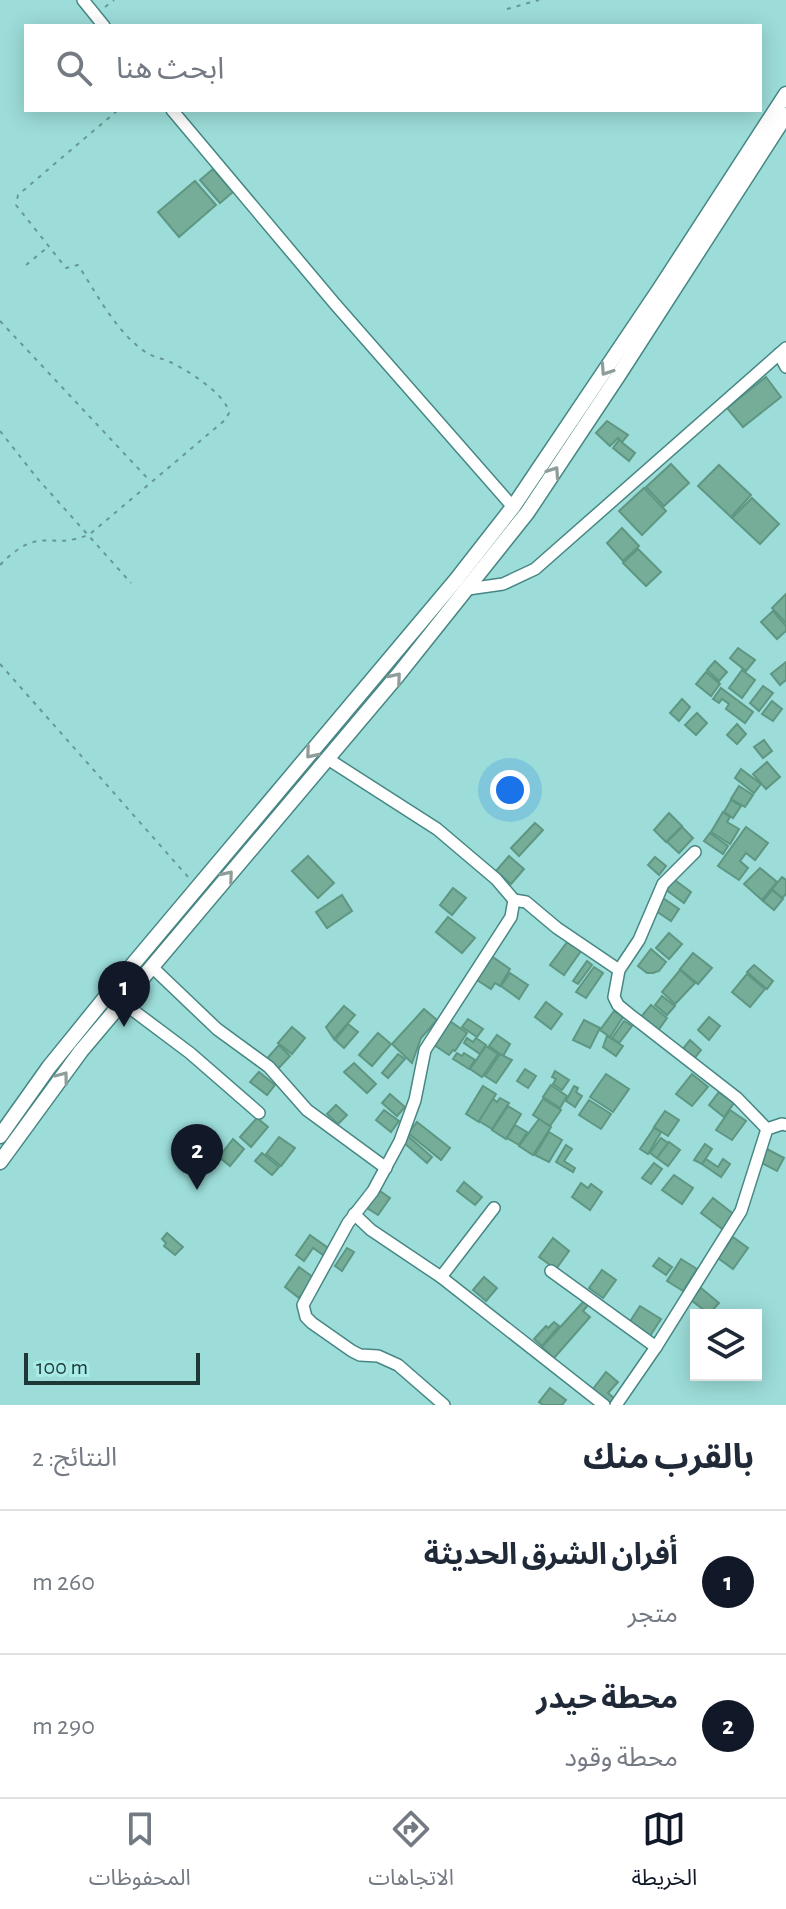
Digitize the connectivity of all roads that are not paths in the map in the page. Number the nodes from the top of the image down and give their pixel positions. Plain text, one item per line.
1 (83, 0) edge
2 (102, 24) edge
3 (786, 94) edge
4 (174, 112) edge
5 (786, 115) edge
6 (783, 351) edge
7 (786, 367) edge
8 (513, 507) junction
9 (462, 584) junction
10 (328, 759) junction
11 (253, 834) junction
12 (695, 852) dead end
13 (514, 900) junction
14 (151, 966) junction
15 (619, 970) junction
16 (122, 1002) junction
17 (75, 1047) junction
18 (30, 1093) junction
19 (43, 1103) junction
20 (259, 1113) dead end
21 (786, 1125) edge
22 (767, 1129) junction
23 (0, 1136) edge
24 (0, 1162) edge
25 (386, 1168) junction
26 (494, 1208) dead end
27 (354, 1214) junction
28 (551, 1271) dead end
29 (441, 1277) junction
30 (656, 1347) junction
31 (444, 1405) edge
32 (604, 1405) edge
33 (616, 1405) edge

1 - 2 street
3 -> 8 main road
4 - 8 street
9 -> 5 main road
6 - 7 street
6 - 9 street
8 - 9 main road
10 -> 9 main road
9 -> 11 main road
10 - 11 main road
10 - 13 street
14 -> 11 main road
11 - 17 main road
12 - 15 street
13 - 15 street
13 - 25 street
14 - 16 main road
14 - 25 street
15 - 22 street
16 - 17 main road
16 - 20 street
17 - 18 main road
19 -> 17 main road
18 - 19 main road
18 - 23 main road
19 - 24 main road
21 - 22 street
22 - 30 street
25 - 27 street
26 - 29 street
27 - 29 street
27 - 31 street
28 - 30 street
29 - 32 street
30 - 33 street

